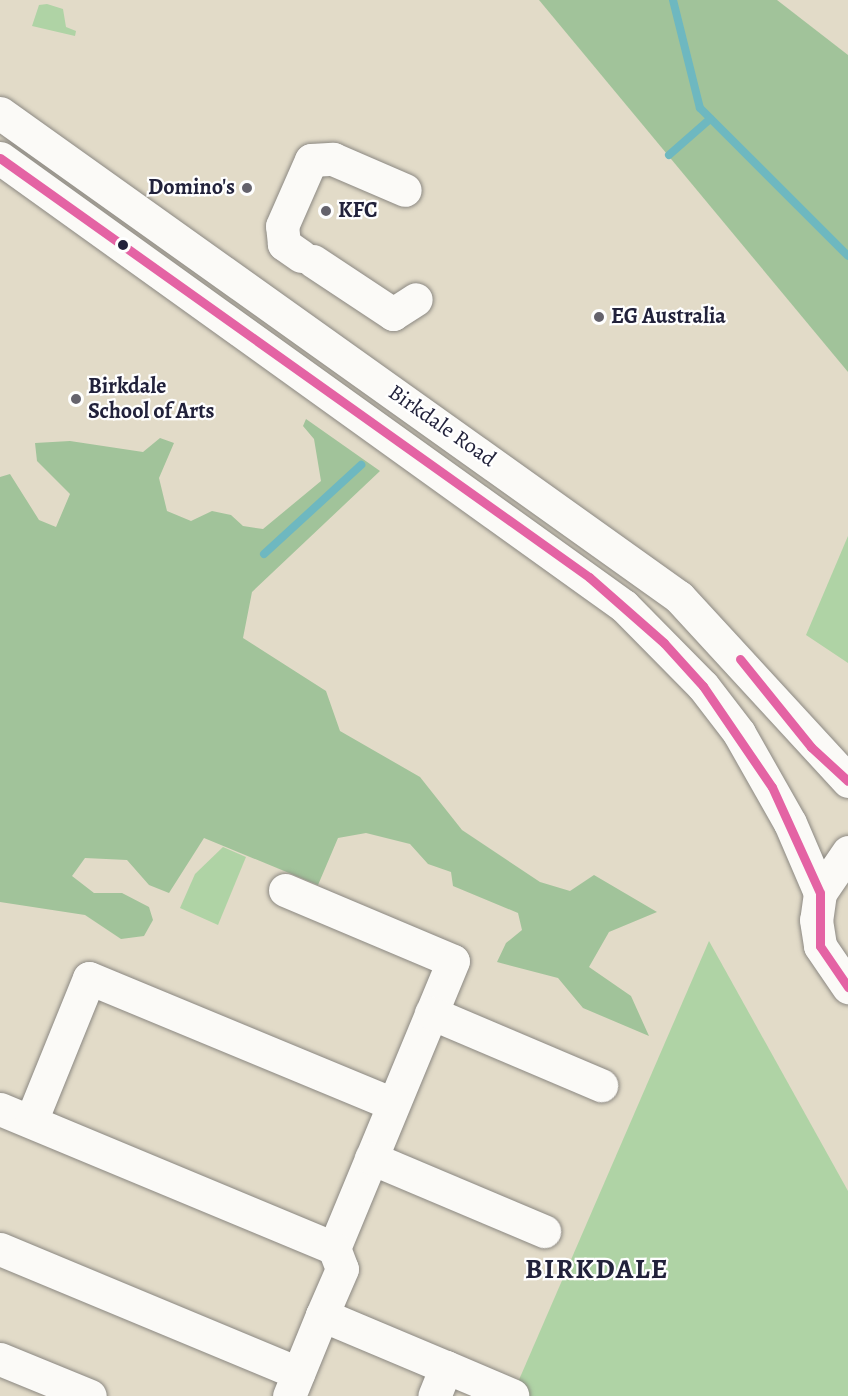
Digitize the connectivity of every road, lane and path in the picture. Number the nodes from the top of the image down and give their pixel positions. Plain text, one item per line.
1 (0, 113) edge
2 (0, 158) edge
3 (405, 190) dead end
4 (416, 299) dead end
5 (848, 781) edge
6 (848, 852) edge
7 (285, 890) dead end
8 (820, 892) junction
9 (848, 987) edge
10 (431, 1013) junction
11 (601, 1085) dead end
12 (393, 1104) junction
13 (0, 1109) edge
14 (31, 1121) junction
15 (371, 1158) junction
16 (544, 1231) dead end
17 (334, 1248) junction
18 (0, 1250) edge
19 (322, 1316) junction
20 (0, 1359) edge
21 (440, 1382) edge
22 (293, 1384) edge
23 (80, 1394) edge
24 (512, 1395) edge

1 - 5 street, Birkdale Road
2 - 8 street, Birkdale Road
3 - 4 street
6 - 8 street
7 - 10 street
8 - 9 street
10 - 11 street
10 - 12 street
12 - 14 street
12 - 15 street
13 - 14 street
14 - 17 street
15 - 16 street
15 - 17 street
17 - 19 street
18 - 22 street
19 - 21 street
19 - 22 street
20 - 23 street
21 - 24 street

